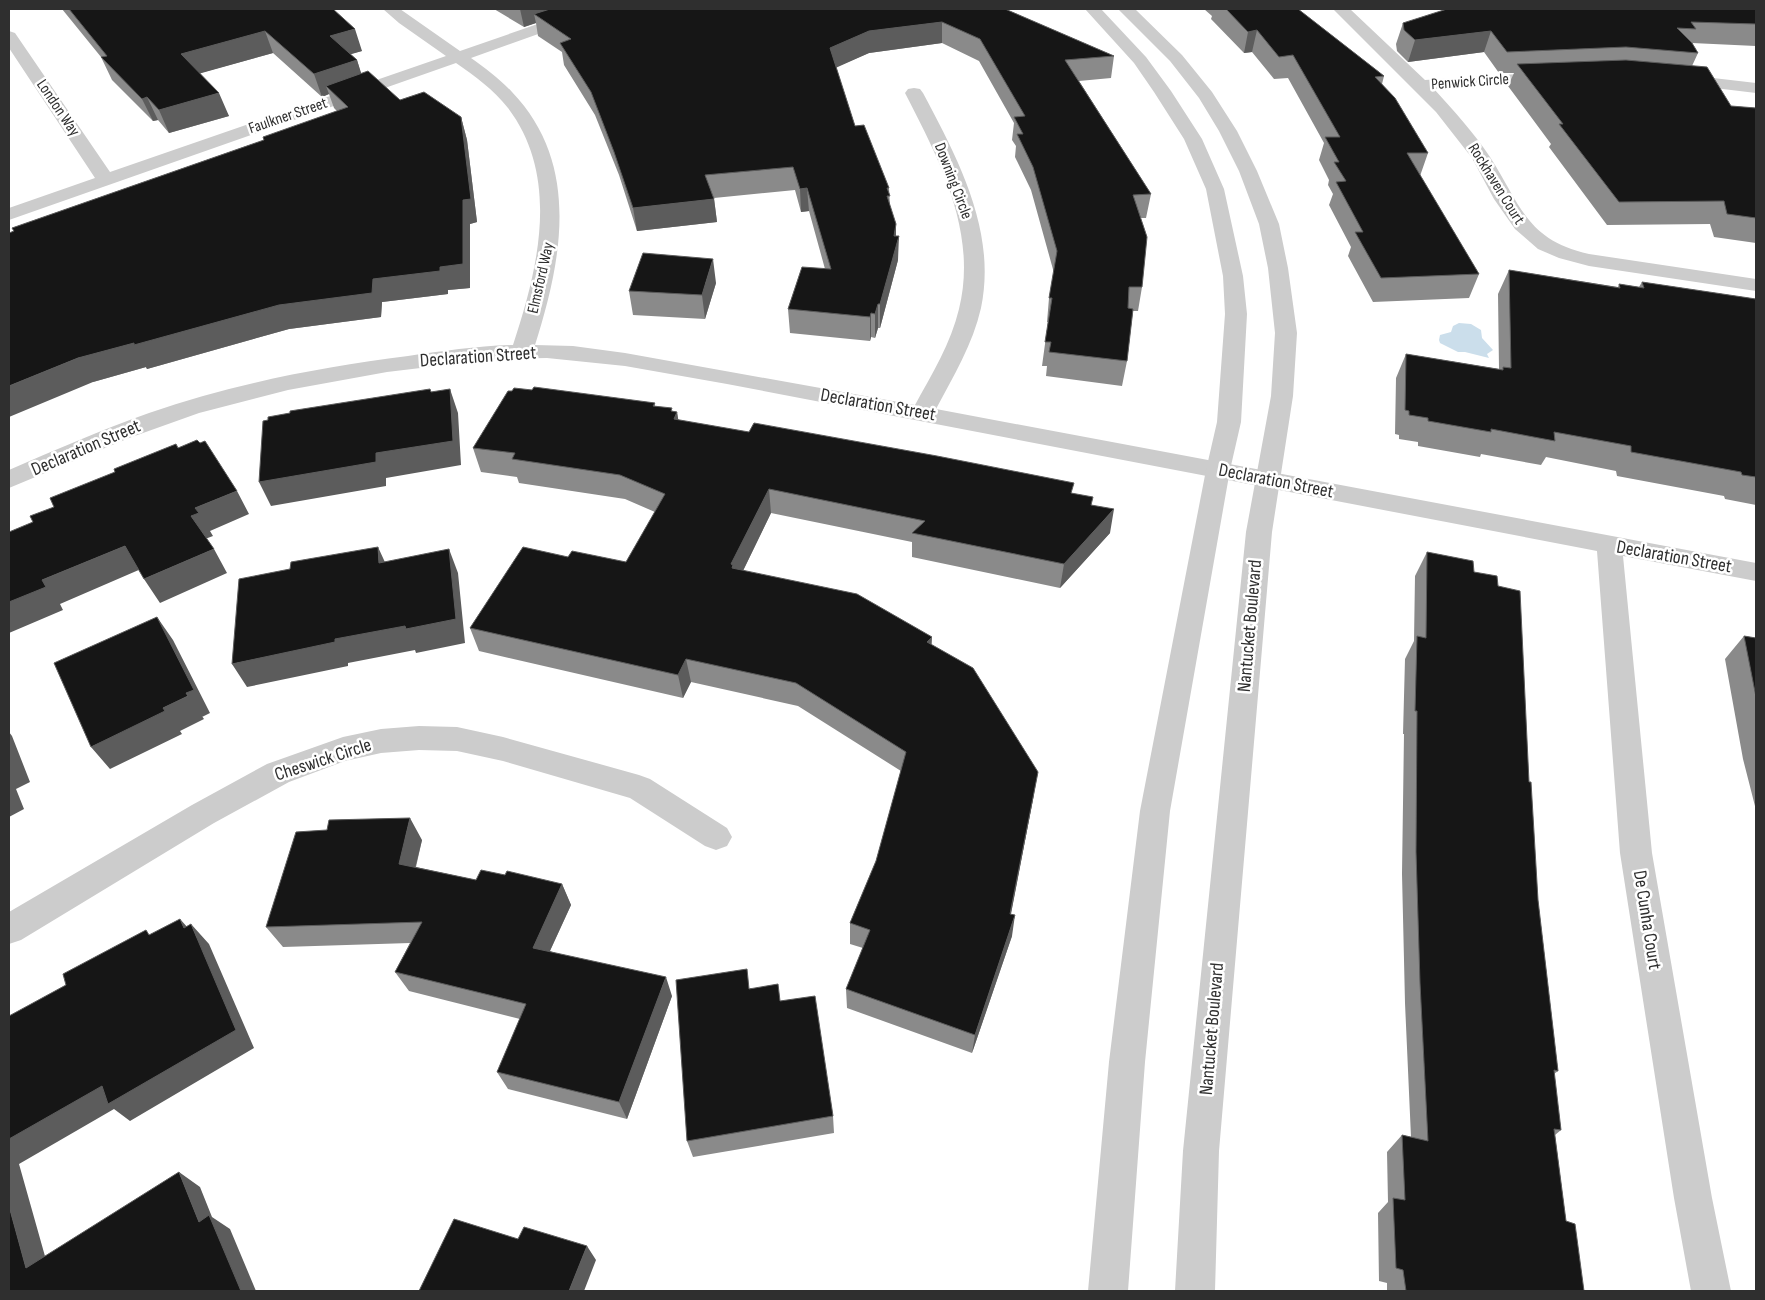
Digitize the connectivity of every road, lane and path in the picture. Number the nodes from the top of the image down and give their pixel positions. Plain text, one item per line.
1 (391, 9) edge
2 (595, 9) edge
3 (1093, 9) edge
4 (1126, 9) edge
5 (1341, 9) edge
6 (9, 36) edge
7 (458, 57) junction
8 (1568, 76) edge
9 (1660, 78) edge
10 (1423, 85) junction
11 (1756, 88) edge
12 (914, 93) dead end
13 (106, 180) junction
14 (9, 214) edge
15 (1756, 285) edge
16 (522, 351) junction
17 (923, 413) junction
18 (1218, 470) junction
19 (9, 480) edge
20 (1268, 480) junction
21 (1609, 545) junction
22 (1756, 572) edge
23 (716, 837) dead end
24 (9, 929) edge
25 (1108, 1291) edge
26 (1195, 1291) edge
27 (1711, 1291) edge

1 - 7 street, Elmsford Way
2 - 7 street, Faulkner Street
3 - 18 street
4 - 20 street, Nantucket Boulevard
5 - 10 street, Rockhaven Court
6 - 13 street, London Way
7 - 13 street, Faulkner Street
7 - 16 street, Elmsford Way
8 - 10 street, Penwick Circle
9 - 11 street
10 - 15 street, Rockhaven Court
12 - 17 street, Downing Circle
13 - 14 street, Faulkner Street
16 - 17 street, Declaration Street
16 - 19 street, Declaration Street
17 - 18 street, Declaration Street
18 - 20 street, Declaration Street
18 - 25 street
20 - 21 street, Declaration Street
20 - 26 street, Nantucket Boulevard
21 - 22 street, Declaration Street
21 - 27 street, De Cunha Court
23 - 24 street, Cheswick Circle

